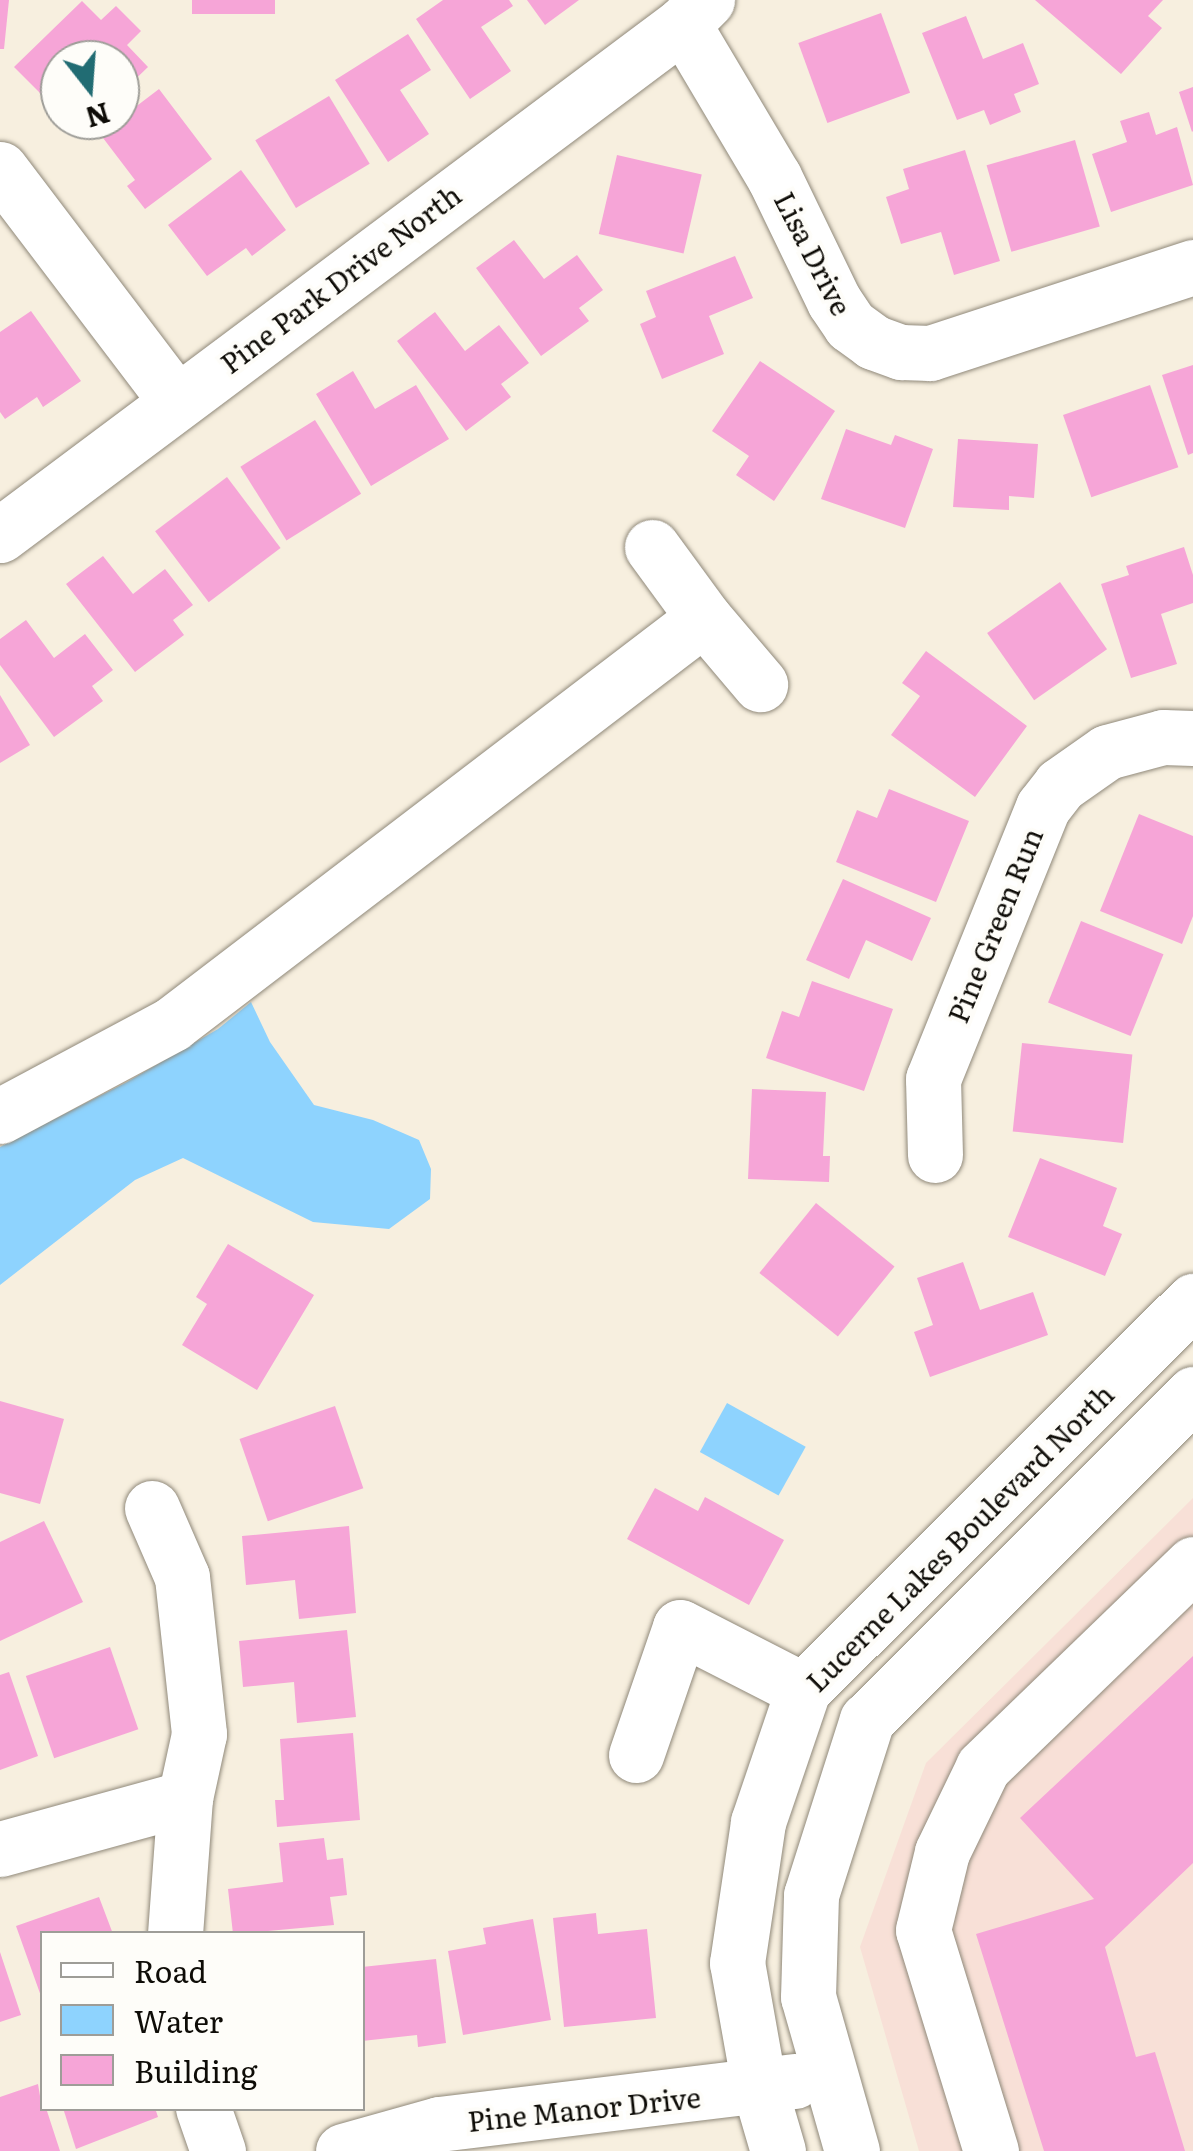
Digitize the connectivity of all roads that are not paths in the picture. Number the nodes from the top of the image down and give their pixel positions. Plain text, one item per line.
1 (695, 12) edge
2 (0, 169) edge
3 (1193, 267) edge
4 (176, 401) junction
5 (0, 535) edge
6 (652, 547) dead end
7 (704, 618) junction
8 (760, 684) dead end
9 (1193, 738) edge
10 (0, 1116) edge
11 (935, 1155) dead end
12 (1193, 1302) edge
13 (1193, 1394) edge
14 (152, 1508) dead end
15 (1193, 1564) edge
16 (803, 1690) junction
17 (636, 1755) dead end
18 (185, 1798) junction
19 (0, 1849) edge
20 (175, 1931) edge
21 (827, 2076) junction
22 (759, 2086) junction
23 (204, 2111) edge
24 (614, 2128) edge
25 (552, 2131) edge
26 (430, 2139) edge
27 (218, 2151) edge
28 (343, 2151) edge
29 (778, 2151) edge
30 (852, 2151) edge
31 (992, 2151) edge

1 - 3 street, Lisa Drive
1 - 4 street, Pine Park Drive North
2 - 4 street
4 - 5 street, Pine Park Drive North
6 - 7 street
7 - 8 street
7 - 10 street
9 - 11 street, Pine Green Run
12 - 16 street, Lucerne Lakes Boulevard North
13 - 21 street
14 - 18 street
15 - 31 street
16 - 17 street
16 - 22 street, Lucerne Lakes Boulevard North
18 - 19 street
18 - 20 street
21 - 22 street, Pine Manor Drive
21 - 30 street
22 - 24 street, Pine Manor Drive
22 - 29 street, Lucerne Lakes Boulevard North
23 - 27 street
24 - 25 street, Pine Manor Drive
25 - 26 street, Pine Manor Drive
26 - 28 street, Pine Manor Drive

